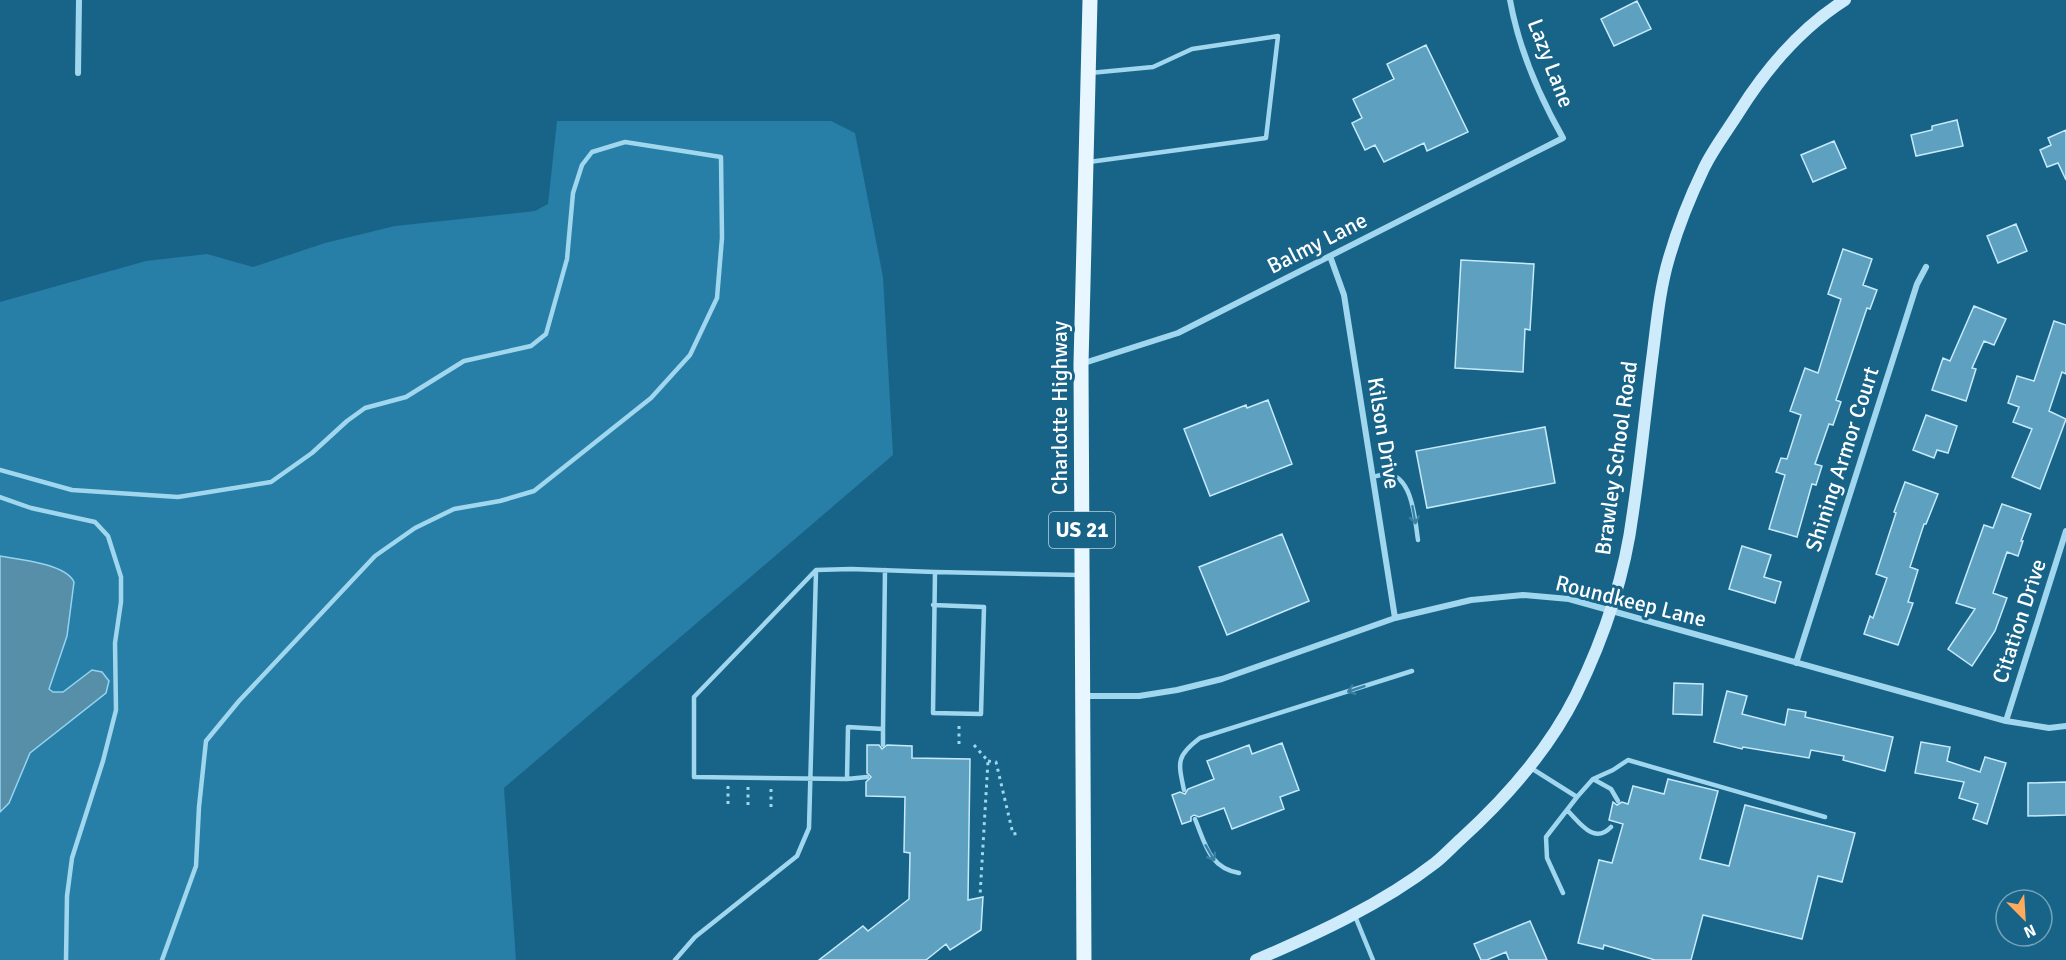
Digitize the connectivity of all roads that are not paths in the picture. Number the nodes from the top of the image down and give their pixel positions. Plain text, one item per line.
1 (79, 0) edge
2 (1090, 0) edge
3 (1510, 0) edge
4 (1845, 0) edge
5 (78, 73) dead end
6 (1088, 74) junction
7 (1563, 138) joint
8 (1085, 162) junction
9 (1330, 256) junction
10 (1926, 267) dead end
11 (1081, 364) junction
12 (0, 470) edge
13 (1373, 477) junction
14 (0, 497) edge
15 (2066, 531) edge
16 (1418, 540) dead end
17 (816, 570) junction
18 (885, 570) junction
19 (935, 572) junction
20 (1082, 575) junction
21 (933, 605) junction
22 (1610, 611) junction
23 (1395, 618) junction
24 (1796, 663) junction
25 (1412, 671) dead end
26 (1083, 696) junction
27 (2006, 721) junction
28 (2066, 726) edge
29 (883, 729) junction
30 (883, 745) dead end
31 (1529, 766) junction
32 (867, 777) dead end
33 (810, 779) junction
34 (847, 779) junction
35 (1593, 779) junction
36 (1184, 790) dead end
37 (1577, 797) junction
38 (1618, 801) dead end
39 (1567, 810) junction
40 (1825, 817) dead end
41 (1195, 819) dead end
42 (1611, 826) dead end
43 (1239, 873) dead end
44 (1563, 893) dead end
45 (1354, 913) junction
46 (66, 960) edge
47 (162, 960) edge
48 (675, 960) edge
49 (1084, 960) edge
50 (1256, 960) edge
51 (1373, 960) edge

1 - 5 street
2 - 6 main road, Charlotte Highway / US 21
3 - 7 street, Lazy Lane
4 - 22 main road, Brawley School Road
6 - 8 main road, Charlotte Highway / US 21
6 - 8 lane
7 - 9 street, Balmy Lane
8 - 11 main road, Charlotte Highway / US 21
9 - 11 street, Balmy Lane
9 - 13 street, Kilson Drive
10 - 24 street, Shining Armor Court
11 - 20 main road, Charlotte Highway / US 21
12 - 47 lane
13 -> 16 lane
13 - 23 street, Kilson Drive
14 - 46 lane
15 - 27 street, Citation Drive
17 - 18 lane
17 - 33 lane
17 - 33 lane
18 - 19 lane
18 - 29 lane
19 - 20 lane
19 - 21 lane
20 - 26 main road, Charlotte Highway / US 21
21 - 21 lane
22 - 23 street, Roundkeep Lane
22 - 24 street, Roundkeep Lane
22 - 31 main road, Brawley School Road
23 - 26 street, Roundkeep Lane
24 - 27 street, Roundkeep Lane
25 -> 36 lane
26 - 49 main road, Charlotte Highway / US 21
27 - 28 street, Roundkeep Lane
29 - 30 lane
29 - 34 lane
31 - 37 lane
31 - 45 main road, Brawley School Road
32 - 34 lane
33 - 34 lane
33 - 48 lane
35 - 37 lane
35 - 38 lane
35 - 40 lane
37 - 39 lane
39 - 42 lane
39 - 44 lane
41 -> 43 lane
45 - 50 main road, Brawley School Road
45 - 51 lane

